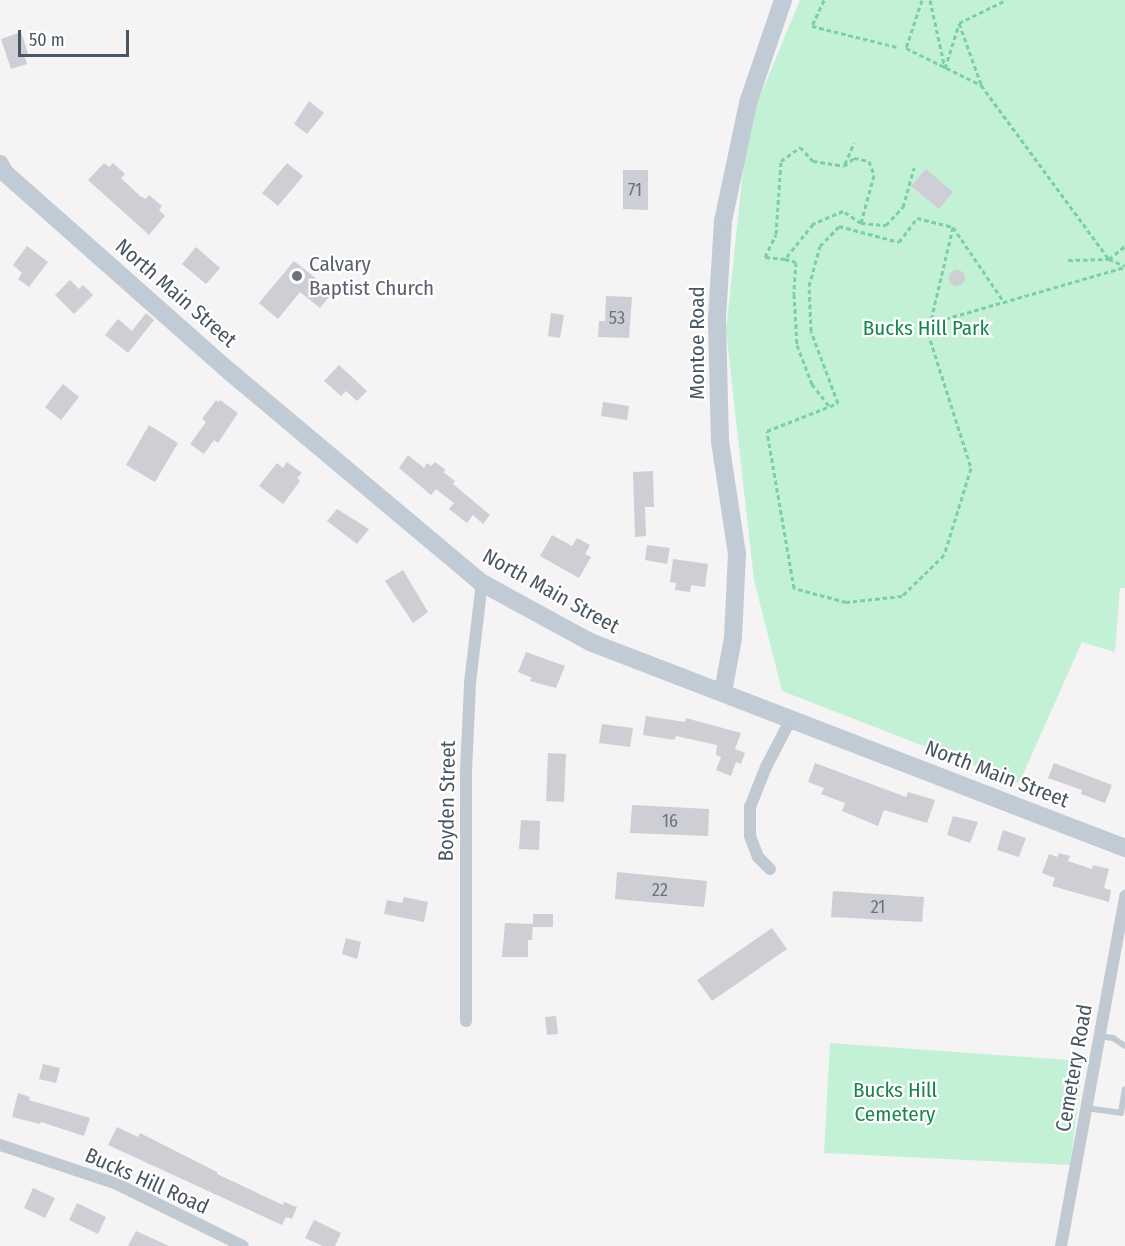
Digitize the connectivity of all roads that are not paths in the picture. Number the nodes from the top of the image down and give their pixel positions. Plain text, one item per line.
1 (783, 0) edge
2 (0, 164) edge
3 (482, 583) junction
4 (723, 692) junction
5 (791, 719) junction
6 (1125, 848) edge
7 (770, 869) dead end
8 (1125, 896) edge
9 (466, 1021) dead end
10 (1099, 1036) junction
11 (1125, 1046) edge
12 (1125, 1089) edge
13 (1086, 1108) junction
14 (0, 1145) edge
15 (243, 1246) edge
16 (1061, 1246) edge

1 - 4 main road, Montoe Road
2 - 3 main road, North Main Street
3 - 4 main road, North Main Street
3 - 9 street, Boyden Street
4 - 5 main road, North Main Street
5 - 6 main road, North Main Street
5 - 7 street
8 - 10 street, Cemetery Road
10 - 11 lane
10 - 13 street, Cemetery Road
12 - 13 lane
13 - 16 street, Cemetery Road
14 - 15 street, Bucks Hill Road

